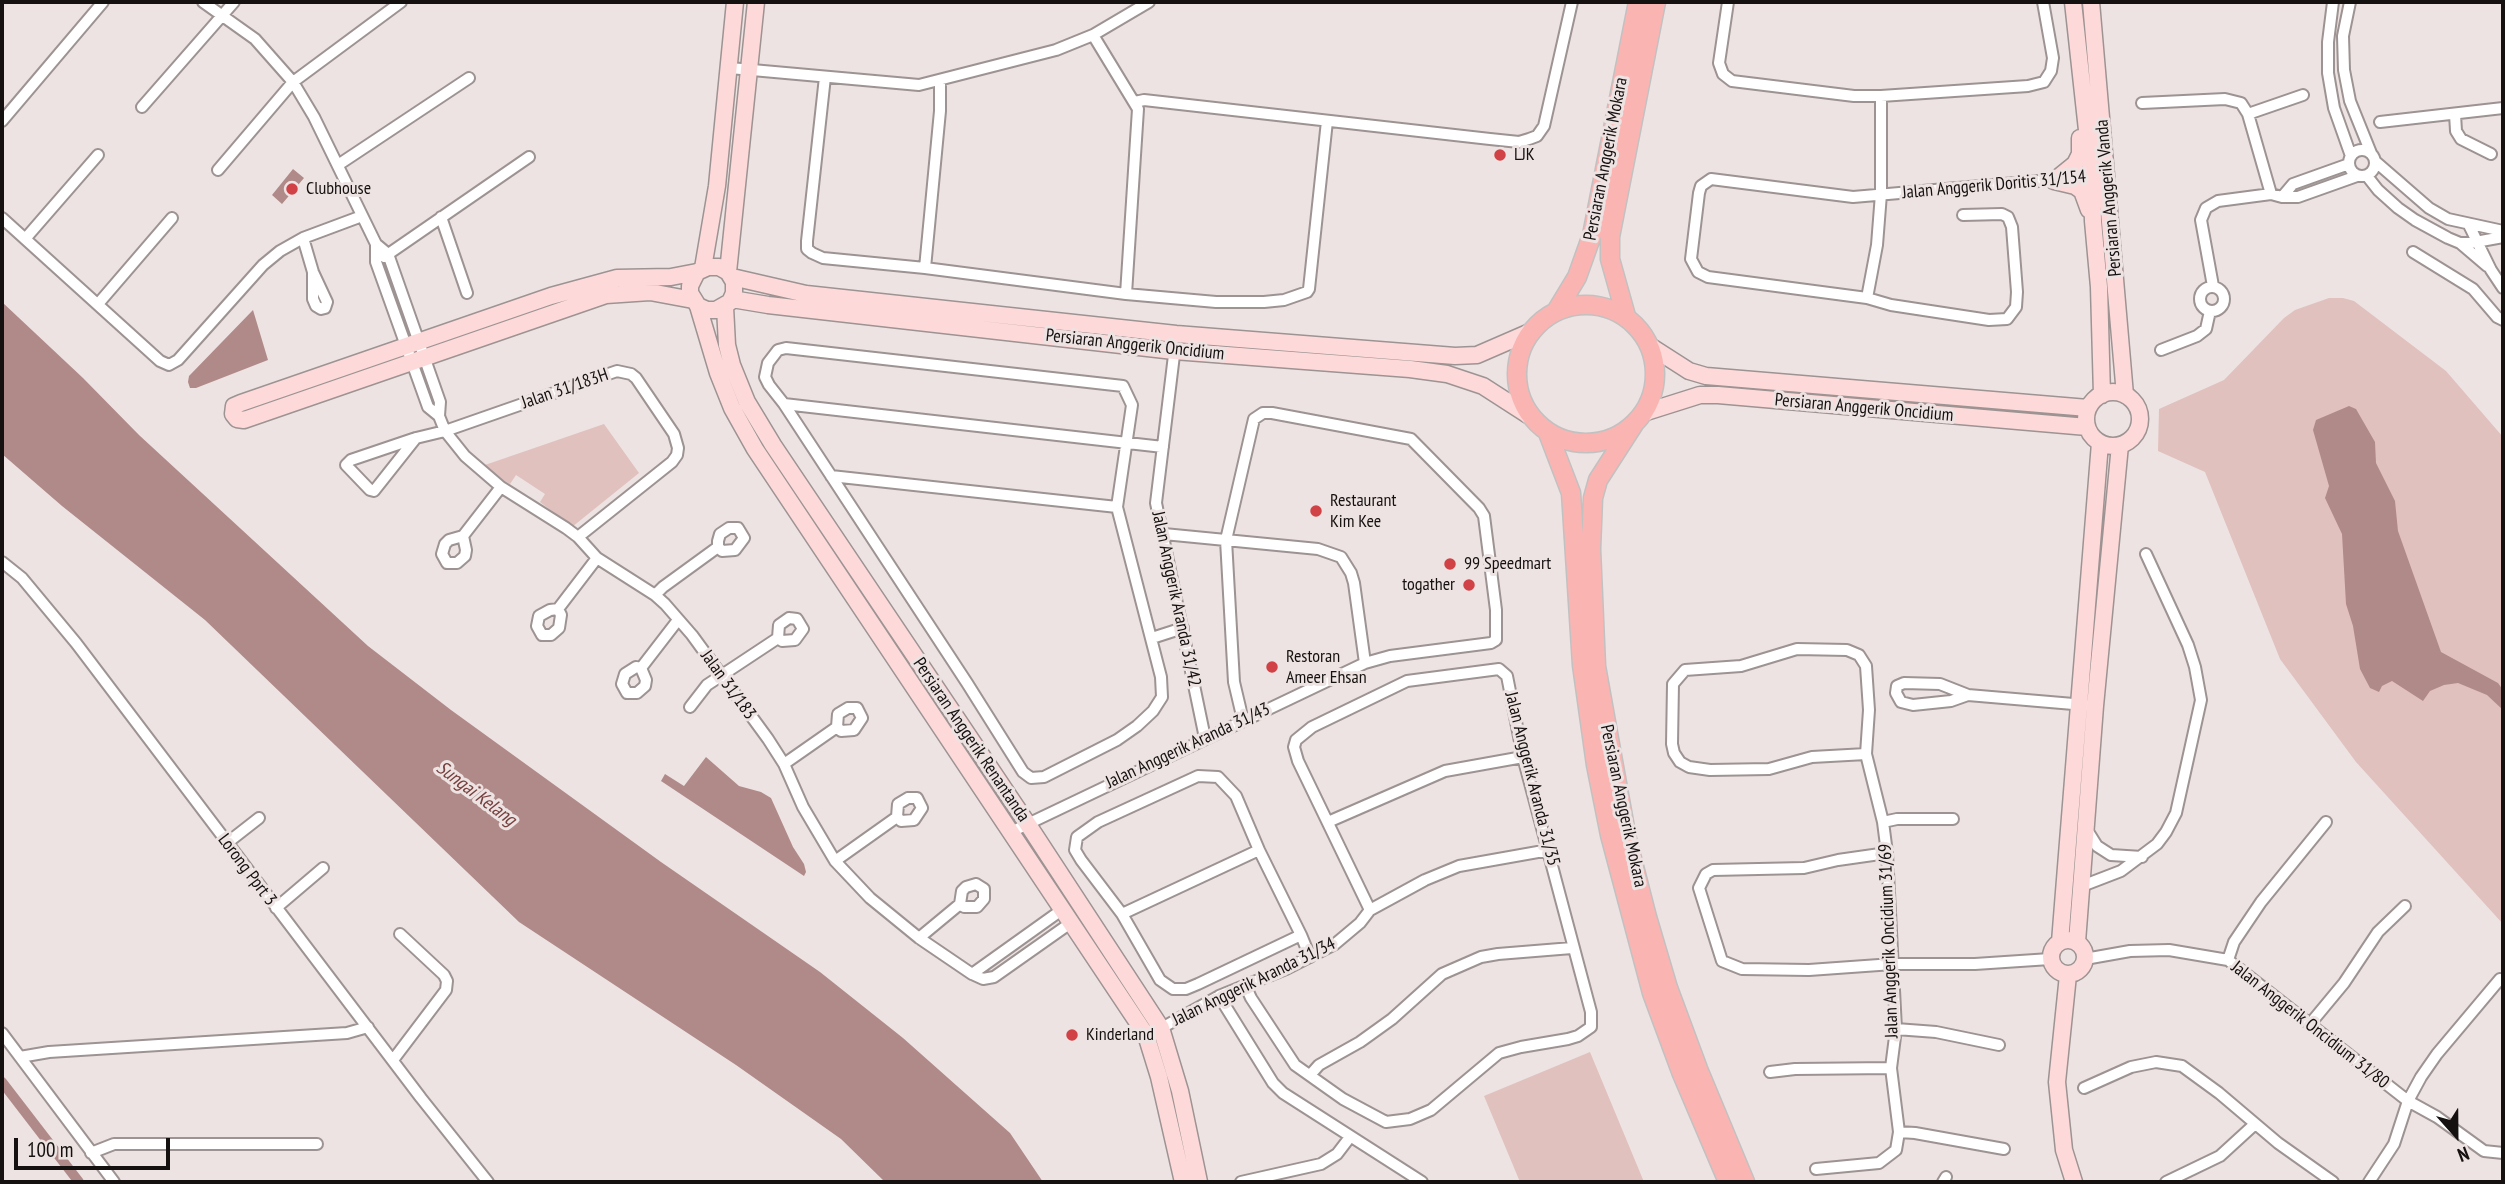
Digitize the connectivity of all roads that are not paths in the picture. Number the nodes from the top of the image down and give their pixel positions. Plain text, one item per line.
1 (103, 2) edge
2 (203, 2) edge
3 (234, 2) edge
4 (401, 2) edge
5 (736, 2) edge
6 (756, 2) edge
7 (1149, 2) edge
8 (1572, 2) edge
9 (1638, 2) edge
10 (1656, 2) edge
11 (1728, 2) edge
12 (2073, 2) edge
13 (2091, 2) edge
14 (2333, 2) edge
15 (2350, 2) edge
16 (2044, 3) edge
17 (222, 15) junction
18 (1093, 35) junction
19 (730, 68) junction
20 (748, 69) junction
21 (825, 77) junction
22 (469, 78) dead end
23 (940, 80) junction
24 (293, 82) junction
25 (2303, 95) dead end
26 (1881, 96) junction
27 (1135, 102) junction
28 (2142, 103) dead end
29 (142, 107) dead end
30 (2503, 108) edge
31 (2248, 114) junction
32 (2455, 114) junction
33 (2085, 117) junction
34 (2, 121) edge
35 (1327, 121) junction
36 (2380, 122) dead end
37 (2491, 154) dead end
38 (98, 155) dead end
39 (529, 157) dead end
40 (2373, 158) junction
41 (2350, 160) junction
42 (338, 165) junction
43 (218, 170) dead end
44 (2100, 175) junction
45 (2362, 176) junction
46 (2054, 181) junction
47 (1881, 194) junction
48 (2277, 196) junction
49 (1963, 215) dead end
50 (362, 216) junction
51 (441, 217) junction
52 (2, 218) edge
53 (172, 218) dead end
54 (2093, 221) junction
55 (2469, 225) junction
56 (2503, 230) edge
57 (2503, 237) edge
58 (303, 238) junction
59 (25, 239) junction
60 (2477, 242) junction
61 (2460, 243) junction
62 (376, 244) junction
63 (2413, 253) dead end
64 (388, 254) junction
65 (376, 262) junction
66 (925, 268) junction
67 (700, 270) junction
68 (2491, 270) junction
69 (313, 272) dead end
70 (730, 275) junction
71 (2213, 286) junction
72 (2503, 288) edge
73 (467, 293) dead end
74 (1126, 294) junction
75 (1867, 298) junction
76 (696, 303) junction
77 (729, 303) junction
78 (97, 304) junction
79 (1557, 310) junction
80 (2210, 311) junction
81 (1626, 316) junction
82 (2503, 320) edge
83 (1530, 332) junction
84 (1176, 334) junction
85 (412, 343) junction
86 (1650, 346) junction
87 (2161, 350) dead end
88 (1174, 351) junction
89 (418, 359) junction
90 (435, 388) junction
91 (423, 393) junction
92 (2102, 395) junction
93 (2125, 395) junction
94 (784, 404) junction
95 (2088, 408) junction
96 (1528, 415) junction
97 (439, 416) junction
98 (1639, 419) junction
99 (2087, 427) junction
100 (445, 431) junction
101 (1548, 433) junction
102 (416, 439) junction
103 (1126, 442) junction
104 (2100, 443) junction
105 (2120, 445) junction
106 (1163, 447) junction
107 (831, 476) junction
108 (501, 487) junction
109 (1116, 507) junction
110 (1164, 534) junction
111 (463, 536) dead end
112 (578, 537) junction
113 (1226, 540) junction
114 (718, 547) dead end
115 (2146, 554) dead end
116 (597, 558) junction
117 (2, 562) edge
118 (655, 595) junction
119 (558, 609) dead end
120 (678, 620) junction
121 (1183, 628) junction
122 (778, 638) dead end
123 (1152, 638) junction
124 (1365, 663) junction
125 (641, 668) dead end
126 (721, 676) junction
127 (1968, 695) junction
128 (2088, 706) junction
129 (690, 707) dead end
130 (1243, 720) junction
131 (837, 727) dead end
132 (1205, 738) junction
133 (1866, 754) junction
134 (1524, 757) junction
135 (784, 764) junction
136 (897, 817) dead end
137 (259, 818) dead end
138 (1954, 820) dead end
139 (1328, 822) junction
140 (1883, 822) junction
141 (2326, 822) dead end
142 (1027, 823) junction
143 (2086, 829) junction
144 (1011, 832) junction
145 (227, 843) junction
146 (1549, 849) junction
147 (1259, 850) junction
148 (1887, 853) junction
149 (2142, 857) junction
150 (835, 861) junction
151 (323, 868) dead end
152 (2082, 886) junction
153 (960, 904) dead end
154 (2405, 906) dead end
155 (276, 908) junction
156 (1370, 910) junction
157 (1122, 914) junction
158 (1067, 916) junction
159 (1030, 932) junction
160 (400, 934) dead end
161 (1301, 934) junction
162 (919, 938) junction
163 (2068, 942) junction
164 (1040, 945) junction
165 (1572, 948) junction
166 (1310, 957) junction
167 (2050, 959) junction
168 (2085, 959) junction
169 (2228, 960) junction
170 (1893, 964) junction
171 (972, 974) junction
172 (2068, 975) junction
173 (2500, 979) dead end
174 (1245, 985) junction
175 (1219, 996) junction
176 (2310, 1024) junction
177 (368, 1027) junction
178 (1161, 1028) junction
179 (1896, 1029) junction
180 (2, 1033) edge
181 (1146, 1035) junction
182 (1999, 1045) dead end
183 (20, 1057) junction
184 (393, 1060) junction
185 (1891, 1068) junction
186 (1770, 1072) dead end
187 (1311, 1074) junction
188 (2084, 1088) dead end
189 (2408, 1101) junction
190 (2255, 1125) junction
191 (1899, 1132) junction
192 (1350, 1136) junction
193 (317, 1144) dead end
194 (2004, 1149) dead end
195 (91, 1153) junction
196 (2503, 1153) edge
197 (1816, 1169) dead end
198 (114, 1182) edge
199 (488, 1182) edge
200 (1183, 1182) edge
201 (1199, 1182) edge
202 (1241, 1182) edge
203 (1422, 1182) edge
204 (1728, 1182) edge
205 (1745, 1182) edge
206 (2074, 1182) edge
207 (2166, 1182) edge
208 (2333, 1182) edge
209 (2369, 1182) edge

1 - 34 street
2 - 17 street
3 - 17 street
4 - 24 street
5 - 19 main road
6 - 20 main road
7 - 18 street
8 - 35 street
9 - 79 main road, Persiaran Anggerik Mokara
10 - 81 main road, Persiaran Anggerik Mokara
11 - 26 street
12 - 33 main road, Persiaran Anggerik Vanda
13 - 44 main road, Persiaran Anggerik Vanda
14 - 41 street
15 - 40 street
16 - 26 street
17 - 24 street
17 - 29 street
18 - 23 street
18 - 27 street
19 - 20 street
19 - 67 main road
20 - 21 street
20 - 70 main road
21 - 23 street
21 - 66 street
22 - 42 street
23 - 66 street
24 - 42 street
24 - 43 street
25 - 31 street
26 - 47 street
27 - 35 street
27 - 74 street
28 - 31 street
30 - 32 street
31 - 48 street
32 - 36 street
32 - 37 street
33 - 44 main road, Persiaran Anggerik Vanda
33 - 46 main road
35 - 74 street
38 - 59 street
39 - 51 street
40 - 41 street
40 - 45 street
40 - 55 street
41 - 45 street
41 - 48 street
42 - 50 street
44 - 46 street, Jalan Anggerik Doritis 31/154
44 - 54 main road, Persiaran Anggerik Vanda
44 - 93 main road, Persiaran Anggerik Vanda
45 - 48 street
45 - 61 street
46 - 47 street, Jalan Anggerik Doritis 31/154
46 - 54 main road
47 - 75 street
47 - 75 street, Jalan Anggerik Doritis 31/154
48 - 71 street
49 - 75 street
50 - 58 street
50 - 62 street
51 - 64 street
51 - 73 street
52 - 59 street
53 - 78 street
54 - 92 main road, Persiaran Anggerik Vanda
55 - 56 street
55 - 60 street
57 - 60 street
58 - 69 street
58 - 78 street
59 - 78 street
60 - 61 street
60 - 68 street
61 - 68 street
62 - 64 street
62 - 65 street
63 - 82 street
64 - 65 street
64 - 85 street
65 - 85 street
66 - 74 street
67 - 70 main road
67 - 76 main road
67 - 85 main road
68 - 72 street
70 - 77 main road
70 - 84 main road, Persiaran Anggerik Oncidium
71 - 80 street
71 - 80 street
76 - 77 main road
76 - 89 main road
76 - 144 main road, Persiaran Anggerik Renantanda
77 - 88 main road, Persiaran Anggerik Oncidium
77 - 142 main road, Persiaran Anggerik Renantanda
79 - 81 main road
79 - 83 main road
80 - 87 street
81 - 86 main road
83 - 84 main road, Persiaran Anggerik Oncidium
83 - 96 main road
84 - 88 street, Jalan Anggerik Aranda 31/42
85 - 89 street
85 - 89 main road
86 - 95 main road, Persiaran Anggerik Oncidium
86 - 98 main road
88 - 96 main road, Persiaran Anggerik Oncidium
88 - 106 street, Jalan Anggerik Aranda 31/42
89 - 90 street
89 - 91 street
90 - 91 street
90 - 97 street
91 - 97 street
92 - 93 main road
92 - 95 main road
93 - 105 main road
94 - 103 street
94 - 103 street
94 - 107 street
95 - 99 main road
96 - 101 main road
97 - 100 street, Jalan 31/183
98 - 99 main road, Persiaran Anggerik Oncidium
98 - 101 main road
98 - 205 main road, Persiaran Anggerik Mokara
99 - 104 main road
100 - 102 street
100 - 108 street, Jalan 31/183
100 - 112 street, Jalan 31/183H
101 - 204 main road, Persiaran Anggerik Mokara
102 - 102 street
103 - 106 street
103 - 109 street
104 - 105 main road
104 - 128 main road
105 - 128 main road
106 - 110 street, Jalan Anggerik Aranda 31/42
107 - 109 street
107 - 123 street
108 - 111 street
108 - 112 street, Jalan 31/183
109 - 123 street
110 - 113 street
110 - 121 street, Jalan Anggerik Aranda 31/42
112 - 116 street, Jalan 31/183
113 - 124 street
113 - 124 street, Jalan Anggerik Aranda 31/43
113 - 130 street
114 - 118 street
115 - 149 street
116 - 118 street, Jalan 31/183
116 - 119 street
117 - 145 street, Lorong Pprt 3
118 - 120 street, Jalan 31/183
120 - 125 street
120 - 126 street, Jalan 31/183
121 - 123 street
121 - 132 street, Jalan Anggerik Aranda 31/42
122 - 126 street
124 - 130 street, Jalan Anggerik Aranda 31/43
126 - 129 street
126 - 135 street, Jalan 31/183
127 - 127 street
127 - 128 street
128 - 143 main road
128 - 163 main road
130 - 132 street, Jalan Anggerik Aranda 31/43
131 - 135 street
132 - 142 street, Jalan Anggerik Aranda 31/43
133 - 133 street, Jalan Anggerik Oncidium 31/69
133 - 140 street, Jalan Anggerik Oncidium 31/69
134 - 139 street
134 - 139 street, Jalan Anggerik Aranda 31/35
134 - 146 street, Jalan Anggerik Aranda 31/35
135 - 150 street, Jalan 31/183
136 - 150 street
137 - 145 street
138 - 140 street
139 - 156 street, Jalan Anggerik Aranda 31/35
140 - 148 street, Jalan Anggerik Oncidium 31/69
141 - 169 street
142 - 144 street, Jalan Anggerik Aranda 31/43
142 - 178 main road, Persiaran Anggerik Renantanda
143 - 149 street
143 - 152 main road
144 - 158 main road, Persiaran Anggerik Renantanda
145 - 155 street, Lorong Pprt 3
146 - 156 street, Jalan Anggerik Aranda 31/34
146 - 165 street, Jalan Anggerik Aranda 31/35
147 - 157 street
147 - 157 street
147 - 161 street
148 - 170 street, Jalan Anggerik Oncidium 31/69
148 - 170 street
149 - 152 street
150 - 162 street, Jalan 31/183
151 - 155 street
152 - 163 main road
153 - 162 street
154 - 176 street
155 - 177 street, Lorong Pprt 3
156 - 166 street, Jalan Anggerik Aranda 31/34
157 - 161 street
158 - 159 street
158 - 164 street
158 - 181 main road, Persiaran Anggerik Renantanda
159 - 164 street
159 - 171 street
160 - 184 street
161 - 166 street
162 - 171 street, Jalan 31/183
163 - 167 main road
163 - 168 main road
164 - 171 street
165 - 187 street
165 - 187 street, Jalan Anggerik Aranda 31/35
166 - 174 street, Jalan Anggerik Aranda 31/34
167 - 170 street
167 - 172 main road
168 - 169 street, Jalan Anggerik Oncidium 31/80
168 - 172 main road
169 - 176 street, Jalan Anggerik Oncidium 31/80
170 - 179 street, Jalan Anggerik Oncidium 31/69
172 - 206 main road
173 - 189 street
174 - 175 street, Jalan Anggerik Aranda 31/34
174 - 187 street
175 - 178 street, Jalan Anggerik Aranda 31/34
175 - 192 street
176 - 189 street, Jalan Anggerik Oncidium 31/80
177 - 183 street
177 - 184 street, Lorong Pprt 3
178 - 181 street, Jalan Anggerik Aranda 31/34
178 - 201 main road, Persiaran Anggerik Renantanda
179 - 182 street
179 - 185 street, Jalan Anggerik Oncidium 31/69
180 - 183 street
181 - 200 main road, Persiaran Anggerik Renantanda
183 - 195 street
184 - 199 street, Lorong Pprt 3
185 - 186 street
185 - 191 street, Jalan Anggerik Oncidium 31/69
188 - 190 street
189 - 196 street, Jalan Anggerik Oncidium 31/80
189 - 209 street
190 - 207 street
190 - 208 street
191 - 194 street
191 - 197 street
192 - 202 street
192 - 203 street
193 - 195 street
195 - 198 street

